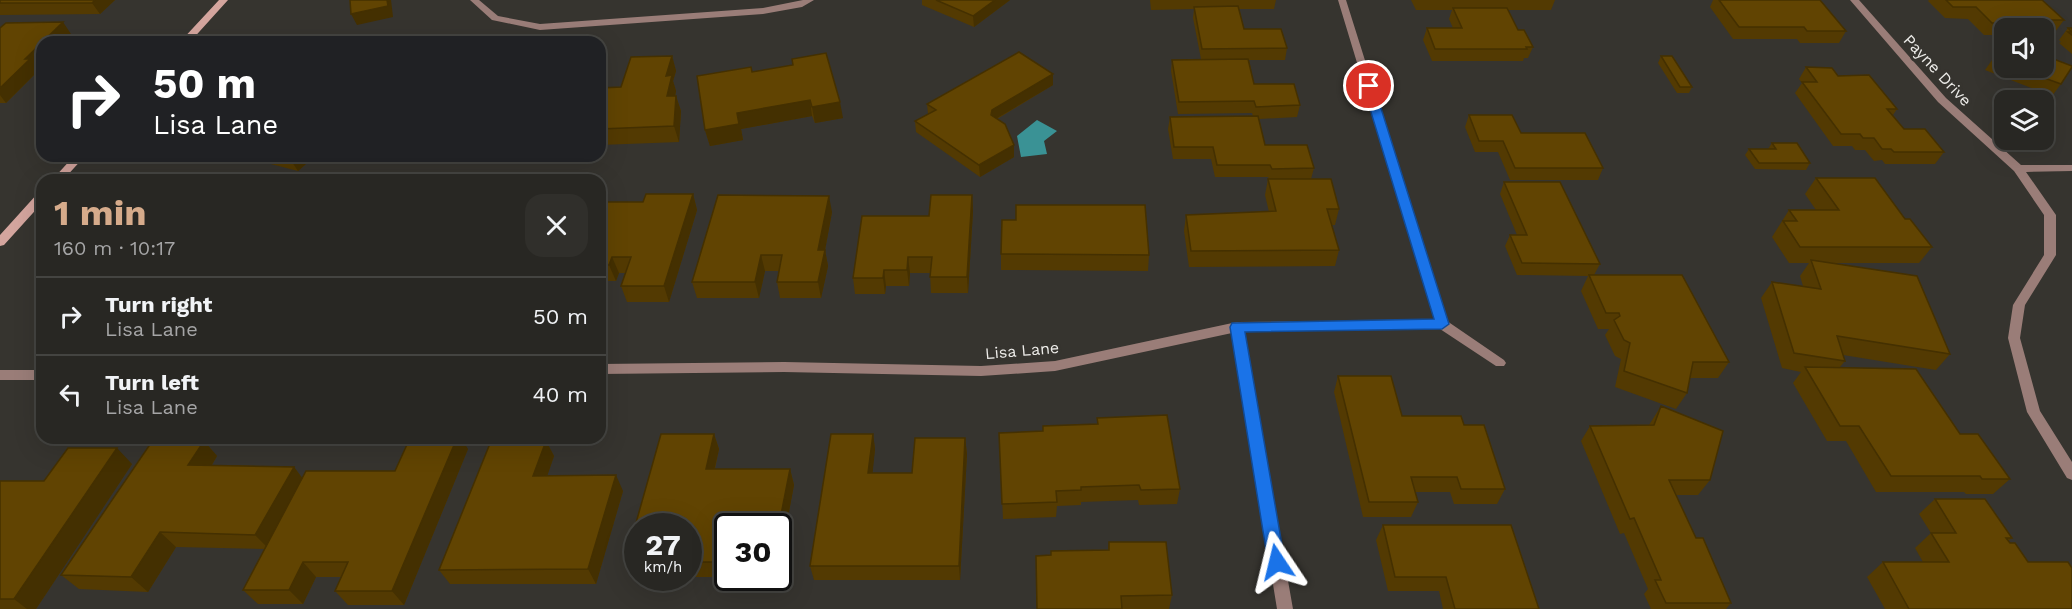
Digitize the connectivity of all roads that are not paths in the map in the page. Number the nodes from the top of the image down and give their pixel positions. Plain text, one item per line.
1 (224, 0) edge
2 (474, 0) edge
3 (810, 0) edge
4 (1342, 0) edge
5 (1854, 0) edge
6 (191, 36) edge
7 (74, 162) edge
8 (2072, 168) edge
9 (2018, 170) junction
10 (63, 174) edge
11 (36, 203) edge
12 (0, 242) edge
13 (1442, 324) junction
14 (1237, 327) junction
15 (1500, 363) dead end
16 (606, 369) edge
17 (0, 375) edge
18 (36, 375) edge
19 (2072, 474) edge
20 (1285, 609) edge

1 - 6 main road
2 - 3 street
4 - 13 street
5 - 9 street, Payne Drive
7 - 10 main road
8 - 9 street
9 - 19 street, Payne Drive
11 - 12 main road
13 - 14 street, Lisa Lane
13 - 15 street
14 - 16 street, Lisa Lane
14 - 20 street
17 - 18 street

